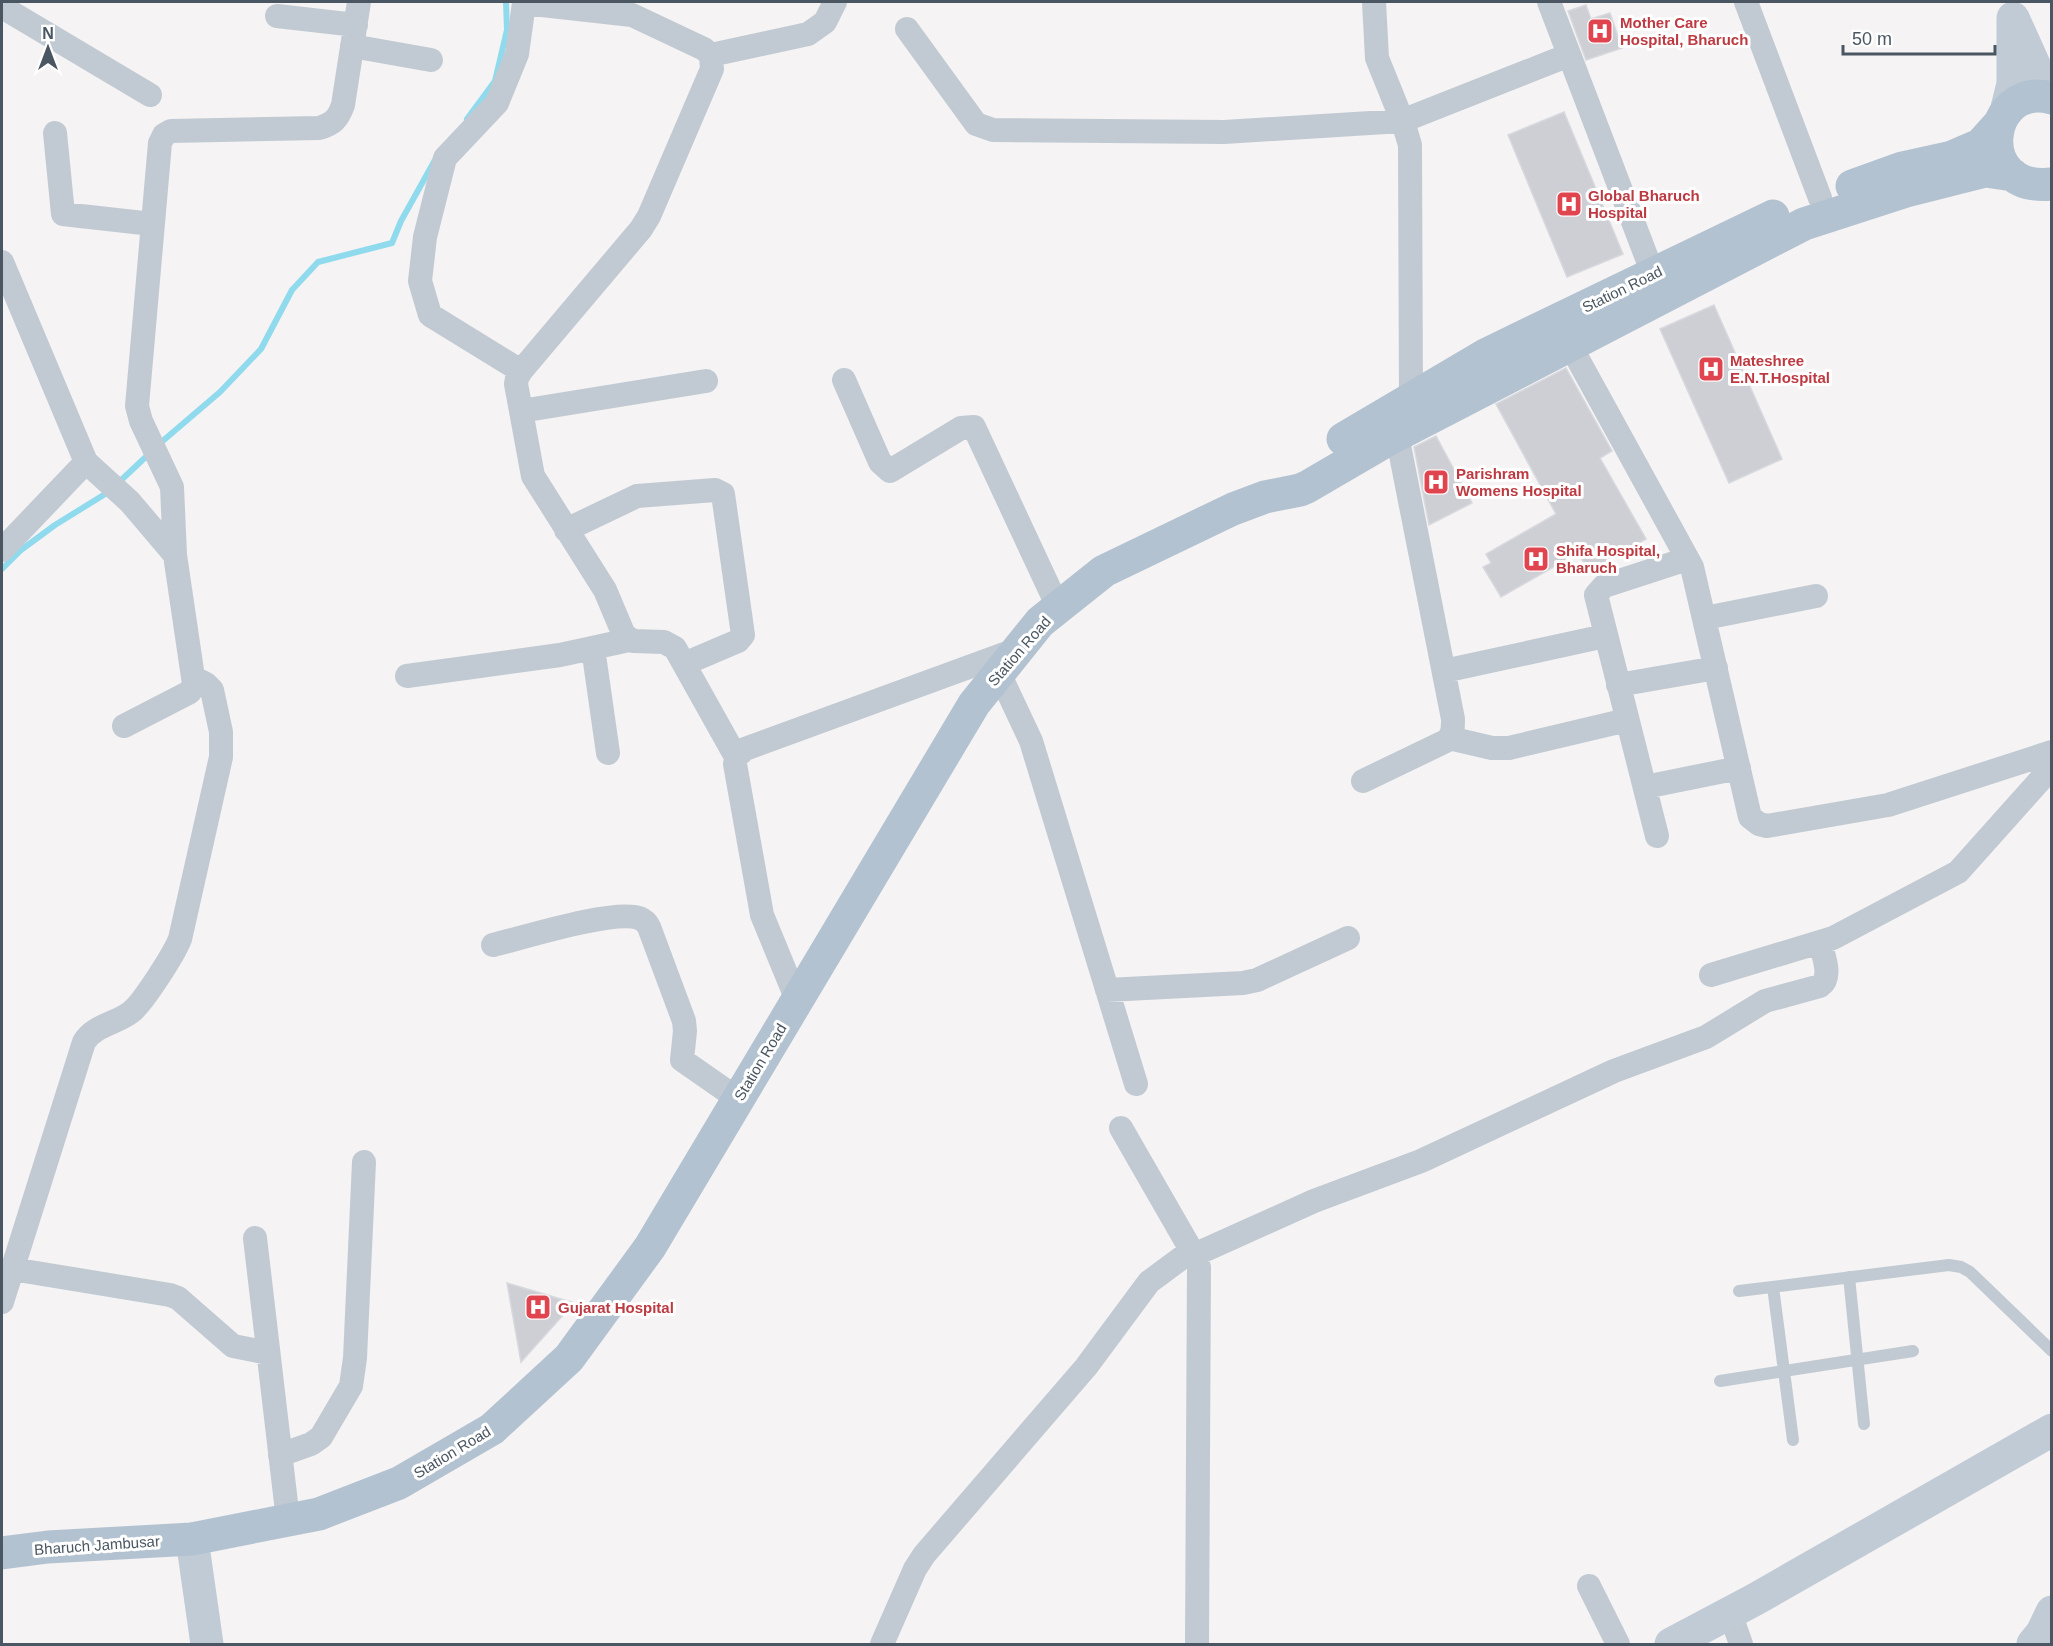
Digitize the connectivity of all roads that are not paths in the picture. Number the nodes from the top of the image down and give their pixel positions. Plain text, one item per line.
1 (359, 2) edge
2 (836, 2) edge
3 (1374, 2) edge
4 (1549, 2) edge
5 (1746, 2) edge
6 (2, 7) edge
7 (630, 8) edge
8 (2012, 10) edge
9 (277, 16) dead end
10 (907, 29) dead end
11 (354, 36) junction
12 (711, 55) junction
13 (1569, 55) junction
14 (432, 60) dead end
15 (2052, 89) edge
16 (150, 94) dead end
17 (2052, 98) edge
18 (2002, 118) junction
19 (1402, 121) junction
20 (55, 133) dead end
21 (2030, 180) edge
22 (1820, 198) junction
23 (2052, 202) edge
24 (152, 224) junction
25 (2, 262) edge
26 (1653, 274) junction
27 (1570, 345) junction
28 (520, 371) junction
29 (844, 380) dead end
30 (706, 381) dead end
31 (1418, 410) junction
32 (521, 411) junction
33 (1397, 435) junction
34 (86, 462) junction
35 (1265, 497) junction
36 (566, 530) junction
37 (2, 550) edge
38 (175, 555) junction
39 (1687, 559) junction
40 (1816, 596) dead end
41 (1058, 607) junction
42 (1705, 618) junction
43 (1605, 636) junction
44 (629, 640) junction
45 (593, 648) junction
46 (1008, 661) junction
47 (684, 663) junction
48 (1716, 668) junction
49 (1444, 671) junction
50 (407, 676) dead end
51 (194, 678) junction
52 (1618, 685) junction
53 (1627, 720) junction
54 (124, 726) dead end
55 (1449, 738) junction
56 (2052, 752) edge
57 (608, 753) dead end
58 (736, 757) junction
59 (2052, 766) edge
60 (1739, 768) junction
61 (1363, 781) dead end
62 (1645, 787) junction
63 (1657, 836) dead end
64 (1348, 938) dead end
65 (1820, 942) junction
66 (493, 945) dead end
67 (1711, 975) dead end
68 (1107, 990) junction
69 (797, 1000) junction
70 (1136, 1084) dead end
71 (738, 1099) junction
72 (1121, 1128) dead end
73 (364, 1162) dead end
74 (255, 1238) dead end
75 (1189, 1247) junction
76 (12, 1269) junction
77 (1849, 1277) junction
78 (1773, 1287) junction
79 (1739, 1291) dead end
80 (2, 1302) edge
81 (1913, 1351) dead end
82 (2052, 1351) edge
83 (268, 1353) junction
84 (1858, 1360) junction
85 (1785, 1371) junction
86 (1720, 1381) dead end
87 (1864, 1424) dead end
88 (2052, 1430) edge
89 (1792, 1440) dead end
90 (280, 1455) junction
91 (288, 1520) junction
92 (192, 1539) junction
93 (2, 1553) edge
94 (1589, 1586) dead end
95 (1730, 1613) junction
96 (207, 1644) edge
97 (882, 1644) edge
98 (1197, 1644) edge
99 (1618, 1644) edge
100 (1671, 1644) edge
101 (1741, 1644) edge

1 - 11 street
2 - 12 street
3 - 19 street
4 - 13 street
5 - 22 street
6 - 16 street
7 - 12 street
7 - 28 street
8 - 15 street
8 - 18 street
9 - 11 street
10 - 19 street
11 - 14 street
11 - 24 street
12 - 28 street
13 - 19 street
13 - 26 street
17 - 18 main road, Station Road
18 - 21 main road
18 - 22 main road, Station Road
19 - 31 street
20 - 24 street
21 - 23 street
21 - 27 main road, Station Road
22 - 26 main road, Station Road
24 - 38 street
25 - 34 street
26 - 31 main road, Station Road
27 - 31 main road, Station Road
27 - 39 street
28 - 32 street
29 - 41 street
30 - 32 street
31 - 33 main road, Station Road
31 - 35 main road, Station Road
32 - 36 street
33 - 35 main road, Station Road
33 - 49 street
34 - 37 street
34 - 38 street
35 - 41 main road, Station Road
36 - 44 street
36 - 47 street
38 - 51 street
39 - 42 street
39 - 43 street
40 - 42 street
41 - 46 main road, Station Road
42 - 48 street
43 - 49 street
43 - 52 street
44 - 45 street
44 - 47 street
45 - 50 street
45 - 57 street
46 - 58 street
46 - 68 street
46 - 69 main road, Station Road
47 - 58 street
48 - 52 street
48 - 60 street
49 - 55 street
51 - 54 street
51 - 76 street
52 - 53 street
53 - 55 street
53 - 62 street
55 - 61 street
56 - 60 street
58 - 69 street
59 - 65 street
60 - 62 street
62 - 63 street
64 - 68 street
65 - 67 street
65 - 75 street
66 - 71 street
68 - 70 street
69 - 71 main road, Station Road
71 - 91 main road, Station Road
72 - 75 street
73 - 90 street
74 - 83 street
75 - 97 street
75 - 98 street
76 - 80 street
76 - 83 street
77 - 78 lane
77 - 82 lane
77 - 84 lane
78 - 79 lane
78 - 85 lane
81 - 84 lane
83 - 90 street
84 - 85 lane
84 - 87 lane
85 - 86 lane
85 - 89 lane
88 - 95 street
90 - 91 street
91 - 92 main road, Station Road
92 - 93 main road, Bharuch Jambusar
92 - 96 street
94 - 99 street
95 - 100 street
95 - 101 street

